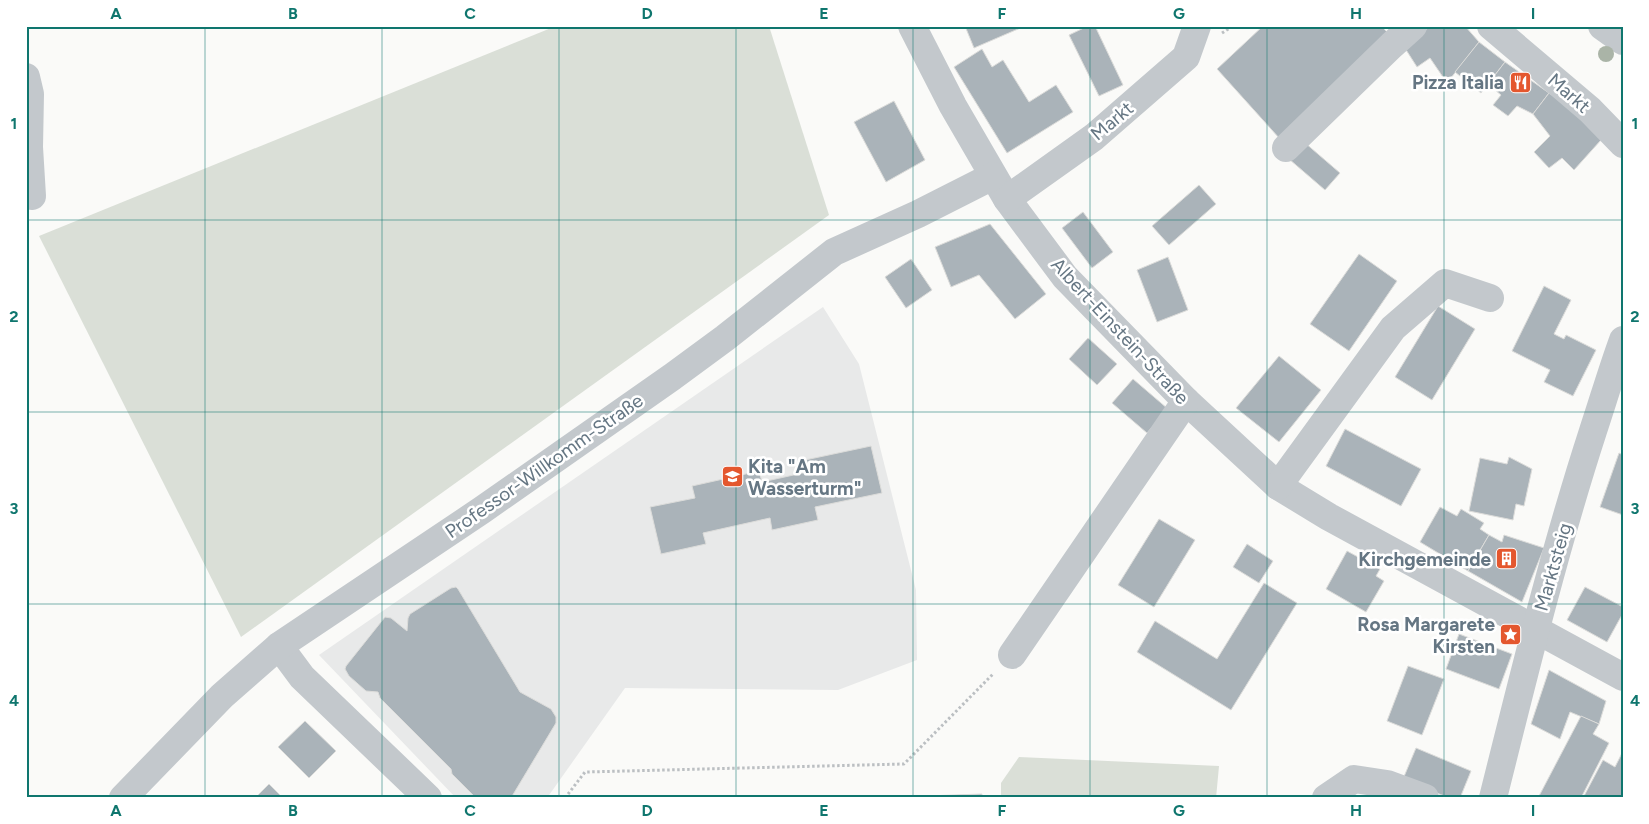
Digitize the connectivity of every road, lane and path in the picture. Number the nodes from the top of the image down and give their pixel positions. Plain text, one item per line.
1 (912, 26) edge
2 (1197, 26) edge
3 (1414, 26) edge
4 (1491, 26) edge
5 (1602, 26) edge
6 (1623, 40) edge
7 (26, 77) edge
8 (1623, 144) edge
9 (1286, 148) dead end
10 (1000, 188) junction
11 (32, 196) dead end
12 (1490, 298) dead end
13 (1623, 340) edge
14 (1186, 400) junction
15 (1278, 486) junction
16 (1535, 630) junction
17 (279, 646) junction
18 (1012, 654) joint
19 (1623, 677) edge
20 (123, 798) edge
21 (428, 798) edge
22 (565, 798) edge
23 (1326, 798) edge
24 (1425, 798) edge
25 (1493, 798) edge

1 - 10 street, Albert-Einstein-Straße
2 - 10 street, Markt
3 - 9 street
4 - 8 street, Markt
5 - 6 street
7 - 11 street
10 - 14 street, Albert-Einstein-Straße
10 - 17 street, Professor-Willkomm-Straße
12 - 15 street
13 - 16 street, Marktsteig
14 - 15 street, Albert-Einstein-Straße
14 - 18 street
15 - 16 street, Albert-Einstein-Straße
16 - 19 street, Albert-Einstein-Straße
16 - 25 street, Marktsteig
17 - 20 street, Professor-Willkomm-Straße
17 - 21 street
18 - 22 path
23 - 24 street

